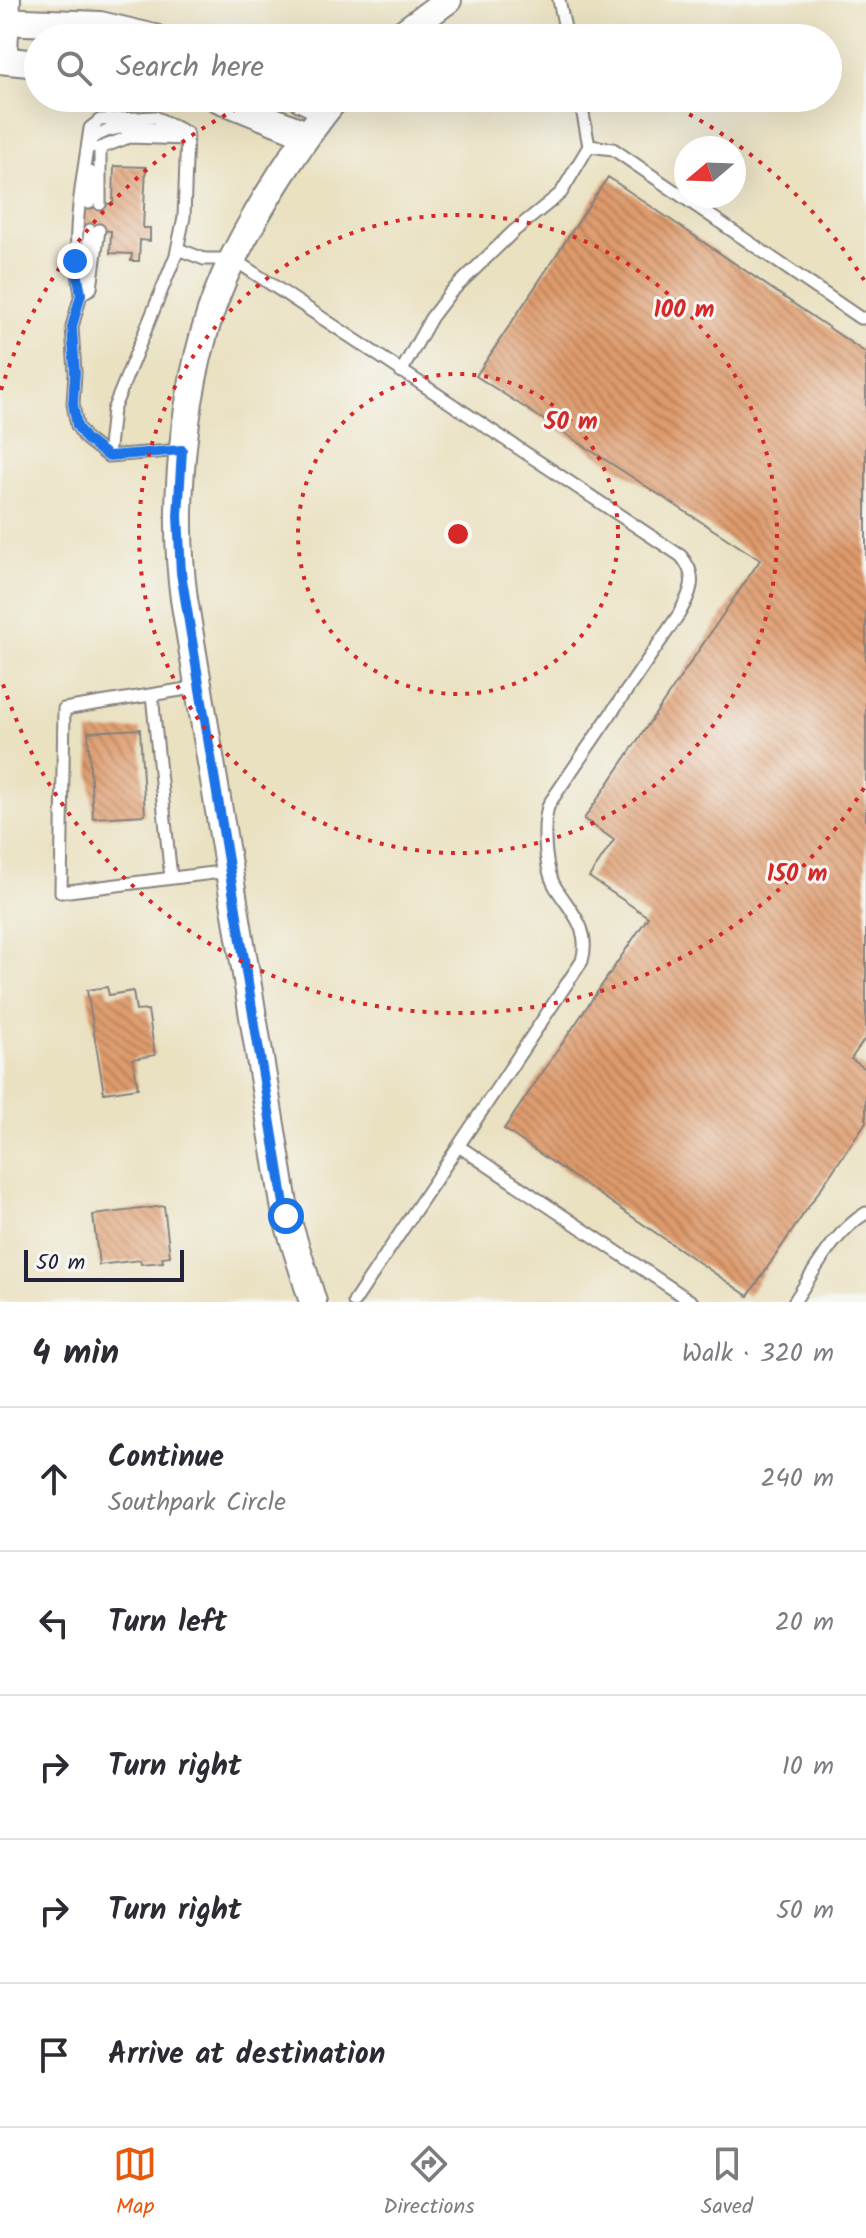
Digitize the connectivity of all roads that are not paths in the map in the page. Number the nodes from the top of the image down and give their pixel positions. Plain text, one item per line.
1 (559, 0) edge
2 (437, 3) edge
3 (1, 23) edge
4 (50, 24) edge
5 (412, 24) edge
6 (564, 24) edge
7 (0, 60) edge
8 (24, 63) edge
9 (252, 112) edge
10 (324, 112) edge
11 (583, 112) edge
12 (306, 134) junction
13 (187, 136) junction
14 (589, 146) junction
15 (95, 204) dead end
16 (95, 230) dead end
17 (178, 249) junction
18 (233, 259) junction
19 (81, 294) junction
20 (866, 318) edge
21 (401, 372) junction
22 (182, 450) junction
23 (108, 456) junction
24 (199, 687) junction
25 (152, 695) junction
26 (229, 871) junction
27 (171, 878) junction
28 (460, 1147) junction
29 (866, 1213) edge
30 (313, 1302) edge
31 (354, 1302) edge
32 (692, 1302) edge
33 (794, 1302) edge

1 - 6 lane
2 - 5 street
3 - 4 street
7 - 8 street
9 - 12 street
10 - 12 street
11 - 14 lane
12 - 18 street
13 - 15 lane
13 - 17 lane
13 - 19 lane
14 - 20 lane
14 - 21 lane
16 - 19 lane
17 - 18 lane
17 - 23 lane
18 - 21 lane
18 - 22 street
19 - 23 lane
21 - 28 lane
22 - 23 lane
22 - 24 street
24 - 25 lane
24 - 26 street
25 - 27 lane
25 - 27 lane
26 - 27 lane
26 - 30 street
28 - 31 lane
28 - 32 lane
29 - 33 lane

